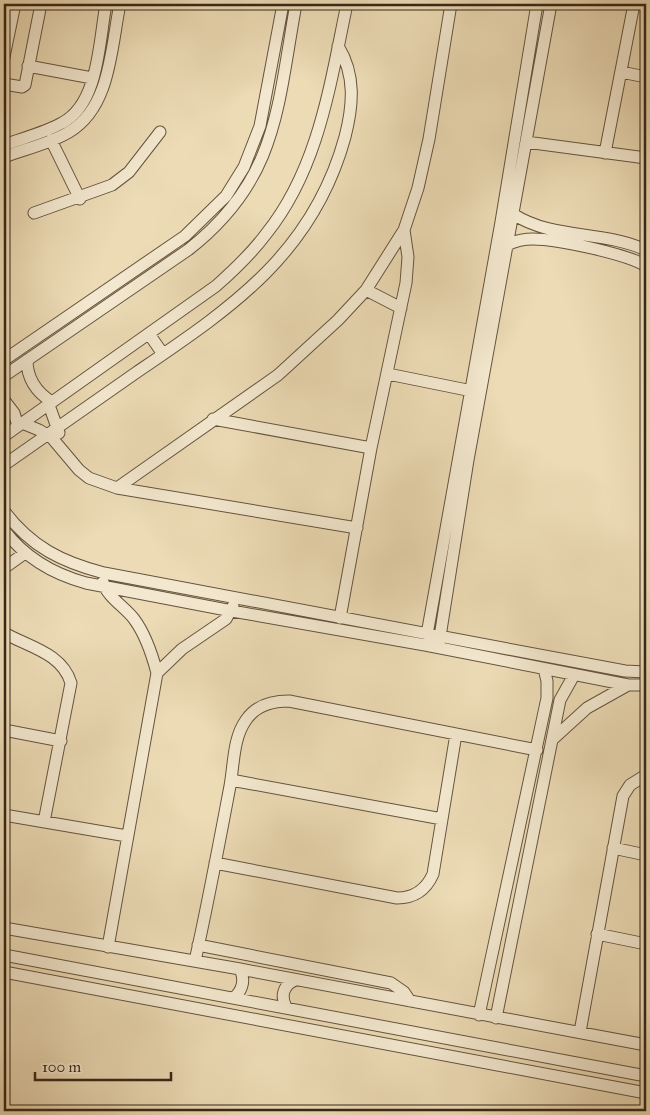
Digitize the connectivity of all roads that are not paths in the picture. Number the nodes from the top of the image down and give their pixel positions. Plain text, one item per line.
1 (15, 4) edge
2 (41, 4) edge
3 (106, 4) edge
4 (120, 4) edge
5 (282, 4) edge
6 (296, 4) edge
7 (347, 4) edge
8 (452, 4) edge
9 (537, 4) edge
10 (551, 4) edge
11 (634, 4) edge
12 (338, 46) junction
13 (4, 57) edge
14 (28, 66) junction
15 (621, 72) junction
16 (646, 77) edge
17 (92, 78) junction
18 (4, 84) edge
19 (160, 132) dead end
20 (51, 140) junction
21 (526, 142) junction
22 (11, 146) edge
23 (604, 153) junction
24 (4, 157) edge
25 (646, 158) edge
26 (80, 199) junction
27 (34, 214) dead end
28 (513, 214) junction
29 (404, 230) junction
30 (552, 236) junction
31 (507, 245) junction
32 (646, 250) edge
33 (646, 266) edge
34 (366, 290) junction
35 (401, 308) junction
36 (149, 334) junction
37 (163, 354) junction
38 (4, 360) edge
39 (27, 360) junction
40 (388, 374) junction
41 (4, 376) edge
42 (472, 391) junction
43 (4, 400) edge
44 (50, 404) junction
45 (213, 419) junction
46 (20, 425) junction
47 (57, 427) junction
48 (47, 435) junction
49 (4, 436) edge
50 (371, 448) junction
51 (65, 451) junction
52 (4, 465) edge
53 (117, 488) junction
54 (4, 511) edge
55 (357, 528) junction
56 (4, 530) edge
57 (24, 553) junction
58 (4, 568) edge
59 (104, 573) junction
60 (104, 586) junction
61 (234, 598) junction
62 (232, 611) junction
63 (340, 618) junction
64 (7, 635) edge
65 (426, 639) junction
66 (439, 642) junction
67 (4, 648) edge
68 (544, 669) junction
69 (646, 672) edge
70 (157, 674) junction
71 (574, 675) junction
72 (628, 685) junction
73 (646, 685) edge
74 (541, 729) junction
75 (4, 730) edge
76 (456, 734) junction
77 (553, 736) junction
78 (61, 741) junction
79 (536, 750) junction
80 (646, 775) edge
81 (232, 780) junction
82 (4, 815) edge
83 (442, 819) junction
84 (44, 822) junction
85 (127, 836) junction
86 (613, 848) junction
87 (646, 854) edge
88 (215, 863) junction
89 (4, 928) edge
90 (598, 934) junction
91 (646, 944) edge
92 (198, 945) junction
93 (108, 947) junction
94 (4, 955) edge
95 (195, 961) junction
96 (53, 965) junction
97 (490, 966) junction
98 (506, 968) junction
99 (240, 969) junction
100 (4, 972) edge
101 (296, 980) junction
102 (50, 981) junction
103 (235, 997) junction
104 (410, 1001) junction
105 (286, 1007) junction
106 (479, 1015) junction
107 (496, 1018) junction
108 (376, 1024) junction
109 (580, 1032) junction
110 (372, 1041) junction
111 (646, 1045) edge
112 (646, 1076) edge
113 (646, 1093) edge

1 - 13 street
2 - 14 street
3 - 17 street
4 - 20 street
5 - 38 street
6 - 39 street
7 - 12 street
8 - 29 street
9 - 42 street
10 - 21 street
11 - 15 street
12 - 36 street
12 - 37 street
14 - 17 street
14 - 18 street
15 - 16 street
15 - 23 street
17 - 22 street
19 - 26 street
20 - 22 street
20 - 26 street
21 - 23 street
21 - 28 street
22 - 24 street
23 - 25 street
26 - 27 street
28 - 30 street
28 - 31 street
29 - 34 street
29 - 35 street
30 - 31 street
30 - 32 street
30 - 33 street
31 - 66 street
34 - 35 street
34 - 45 street
35 - 40 street
36 - 37 street
36 - 44 street
37 - 47 street
39 - 41 street
39 - 44 street
40 - 42 street
40 - 50 street
42 - 65 street
43 - 46 street
44 - 46 street
44 - 47 street
45 - 50 street
45 - 53 street
46 - 48 street
46 - 49 street
47 - 48 street
47 - 51 street
48 - 51 street
48 - 52 street
50 - 55 street
51 - 53 street
53 - 55 street
54 - 59 street
55 - 63 street
56 - 57 street
57 - 58 street
57 - 60 street
59 - 60 street
59 - 61 street
60 - 62 street
60 - 70 street
61 - 62 street
61 - 63 street
62 - 65 street
62 - 70 street
63 - 65 street
64 - 67 street
64 - 78 street
65 - 66 street
66 - 68 street
66 - 69 street
68 - 71 street
68 - 74 street
70 - 85 street
71 - 72 street
71 - 77 street
72 - 73 street
72 - 77 street
74 - 77 street
74 - 79 street
75 - 78 street
76 - 79 street
76 - 81 street
76 - 83 street
77 - 98 street
78 - 84 street
79 - 97 street
80 - 86 street
81 - 83 street
81 - 88 street
82 - 84 street
83 - 88 street
84 - 85 street
85 - 93 street
86 - 87 street
86 - 90 street
88 - 92 street
89 - 93 street
90 - 91 street
90 - 109 street
92 - 95 street
92 - 104 street
93 - 95 street
94 - 96 street
95 - 99 street
96 - 102 street
96 - 103 street
97 - 98 street
97 - 106 street
98 - 107 street
99 - 101 street
99 - 103 street
100 - 102 street
101 - 104 street
101 - 105 street
102 - 110 street
103 - 105 street
104 - 106 street
105 - 108 street
106 - 107 street
107 - 109 street
108 - 110 street
108 - 112 street
109 - 111 street
110 - 113 street

